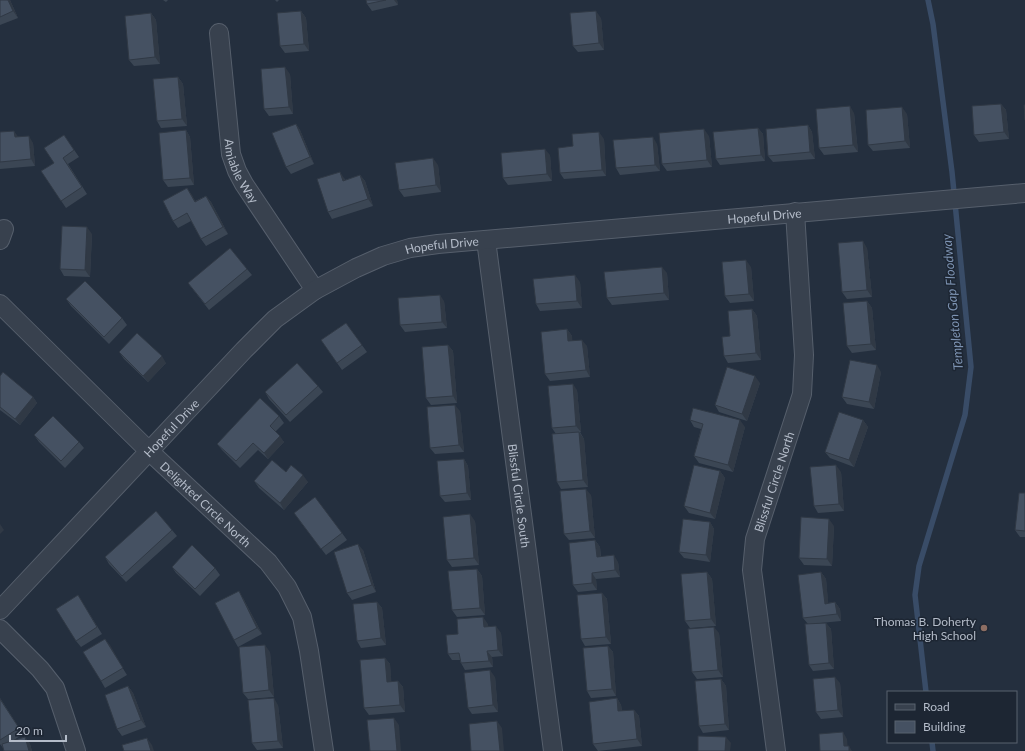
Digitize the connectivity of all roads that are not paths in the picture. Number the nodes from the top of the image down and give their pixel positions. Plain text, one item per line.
1 (219, 33) dead end
2 (1025, 193) edge
3 (795, 212) junction
4 (486, 240) junction
5 (315, 290) junction
6 (0, 304) edge
7 (149, 451) junction
8 (0, 610) edge
9 (0, 629) edge
10 (76, 751) edge
11 (324, 751) edge
12 (553, 751) edge
13 (776, 751) edge

1 - 5 street, Amiable Way
2 - 3 street, Hopeful Drive
3 - 4 street, Hopeful Drive
3 - 13 street, Blissful Circle North
4 - 5 street, Hopeful Drive
4 - 12 street, Blissful Circle South
5 - 7 street, Hopeful Drive
6 - 7 street, Delighted Circle North
7 - 8 street, Hopeful Drive
7 - 11 street, Delighted Circle North
9 - 10 street

